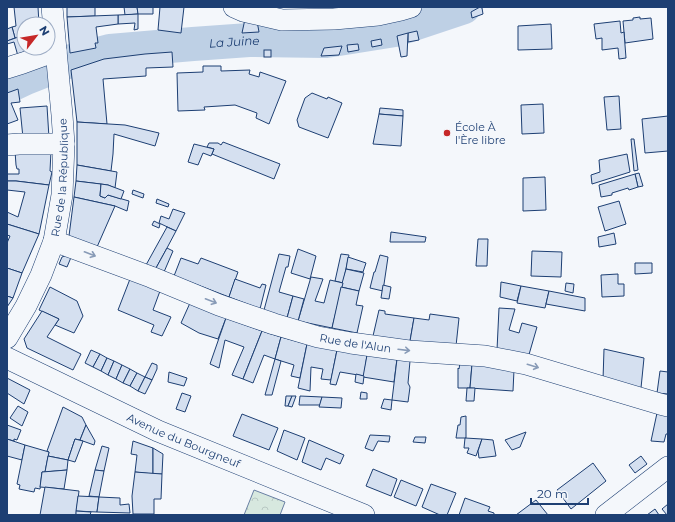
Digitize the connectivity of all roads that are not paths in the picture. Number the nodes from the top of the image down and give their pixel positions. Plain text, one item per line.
1 (234, 7) edge
2 (411, 7) edge
3 (56, 51) edge
4 (42, 56) edge
5 (7, 68) edge
6 (64, 144) junction
7 (7, 146) edge
8 (54, 241) junction
9 (7, 338) edge
10 (7, 358) edge
11 (668, 406) edge
12 (668, 467) edge
13 (364, 515) edge
14 (606, 515) edge

1 - 2 street
3 - 6 street, Rue de la République
4 - 5 street
6 - 7 street
6 - 8 street, Rue de la République
8 - 9 street, Rue de la République
8 -> 11 street, Rue de l'Alun
10 - 13 street, Avenue du Bourgneuf
12 - 14 street

